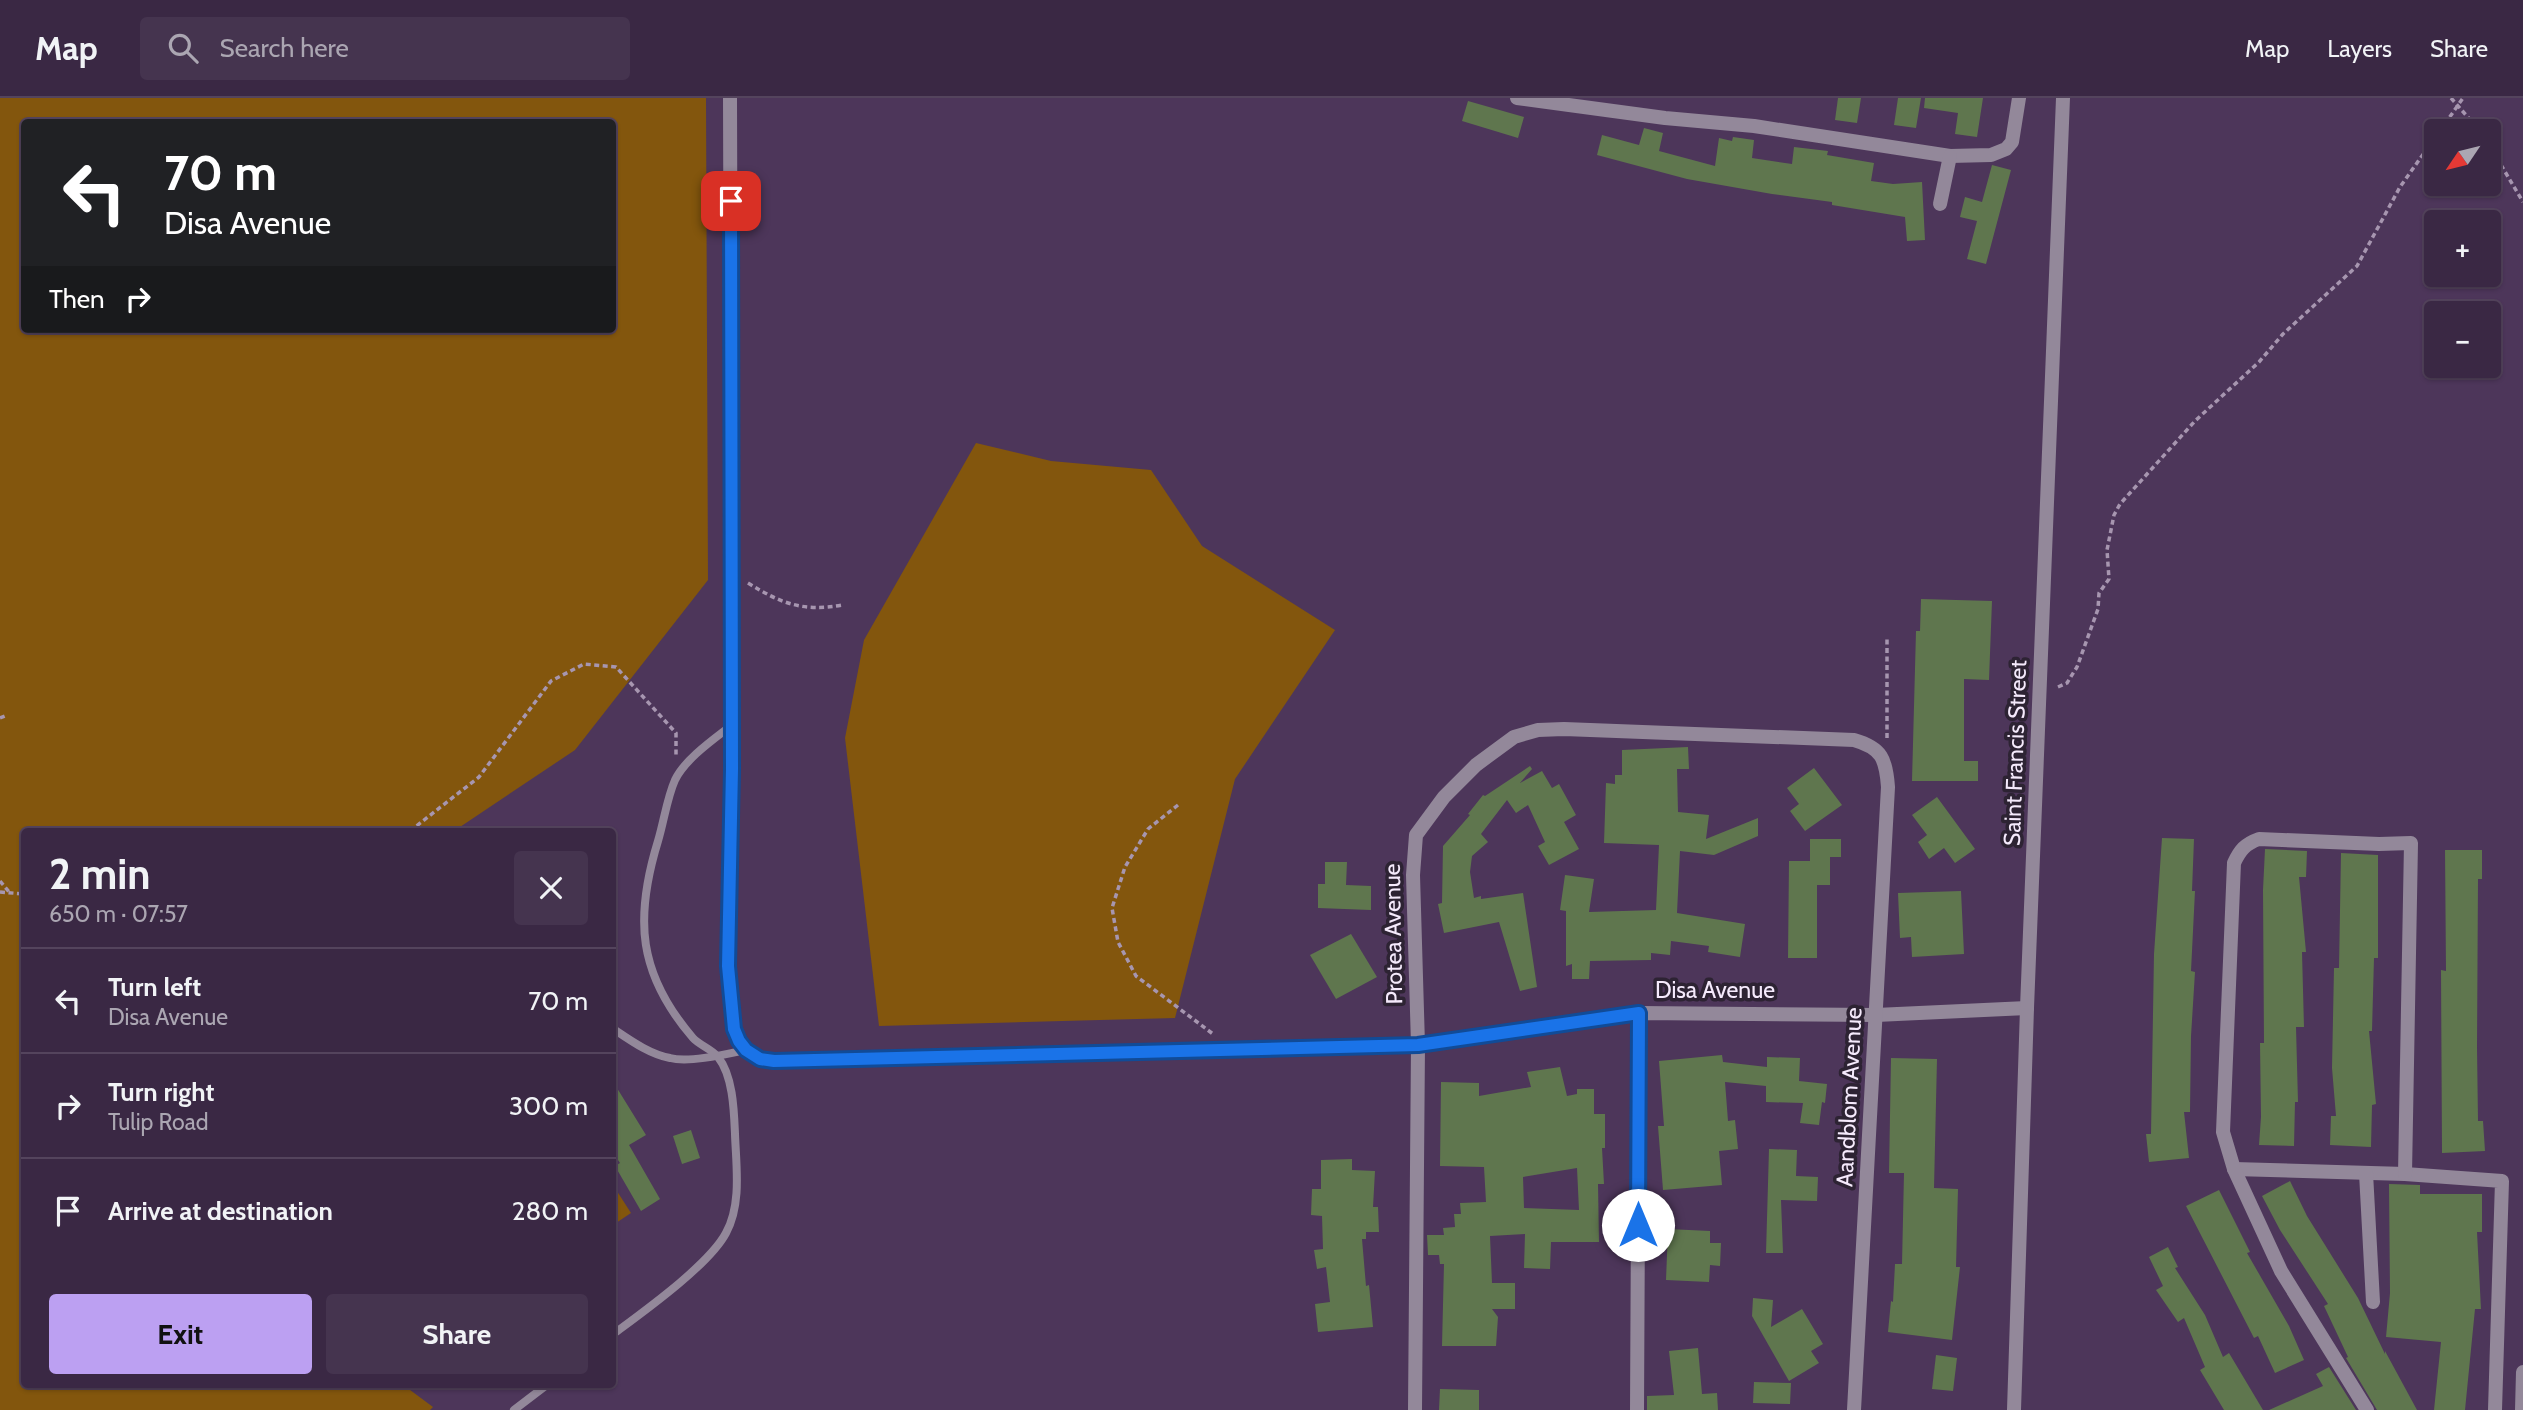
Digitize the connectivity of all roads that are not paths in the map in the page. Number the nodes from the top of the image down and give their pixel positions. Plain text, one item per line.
1 (730, 98) edge
2 (1517, 98) edge
3 (2019, 98) edge
4 (2063, 98) edge
5 (1950, 156) junction
6 (1940, 204) dead end
7 (732, 725) junction
8 (1886, 768) joint
9 (2027, 1008) junction
10 (1639, 1013) junction
11 (1876, 1015) junction
12 (616, 1031) edge
13 (1418, 1045) junction
14 (746, 1050) junction
15 (718, 1056) junction
16 (2234, 1169) junction
17 (2366, 1173) junction
18 (2405, 1174) junction
19 (2373, 1302) dead end
20 (616, 1332) edge
21 (2523, 1371) edge
22 (543, 1388) edge
23 (514, 1410) edge
24 (1415, 1410) edge
25 (1637, 1410) edge
26 (1854, 1410) edge
27 (2014, 1410) edge
28 (2367, 1410) edge
29 (2495, 1410) edge
30 (2522, 1410) edge

1 - 7 street
2 - 5 street
3 - 5 street
4 - 9 street, Saint Francis Street
5 - 6 street
7 - 14 street
7 - 15 lane
8 - 11 street, Aandblom Avenue
8 - 13 street, Protea Avenue
9 - 11 street, Disa Avenue
9 - 27 street, Saint Francis Street
10 - 11 street, Disa Avenue
10 - 13 street, Disa Avenue
10 - 25 street
11 - 26 street, Aandblom Avenue
12 - 15 lane
13 - 14 street, Disa Avenue
13 - 24 street, Protea Avenue
14 - 15 lane
15 - 20 lane
16 - 17 street
16 - 18 street
16 - 28 street
17 - 18 street
17 - 19 street
18 - 29 street
21 - 30 street
22 - 23 lane

